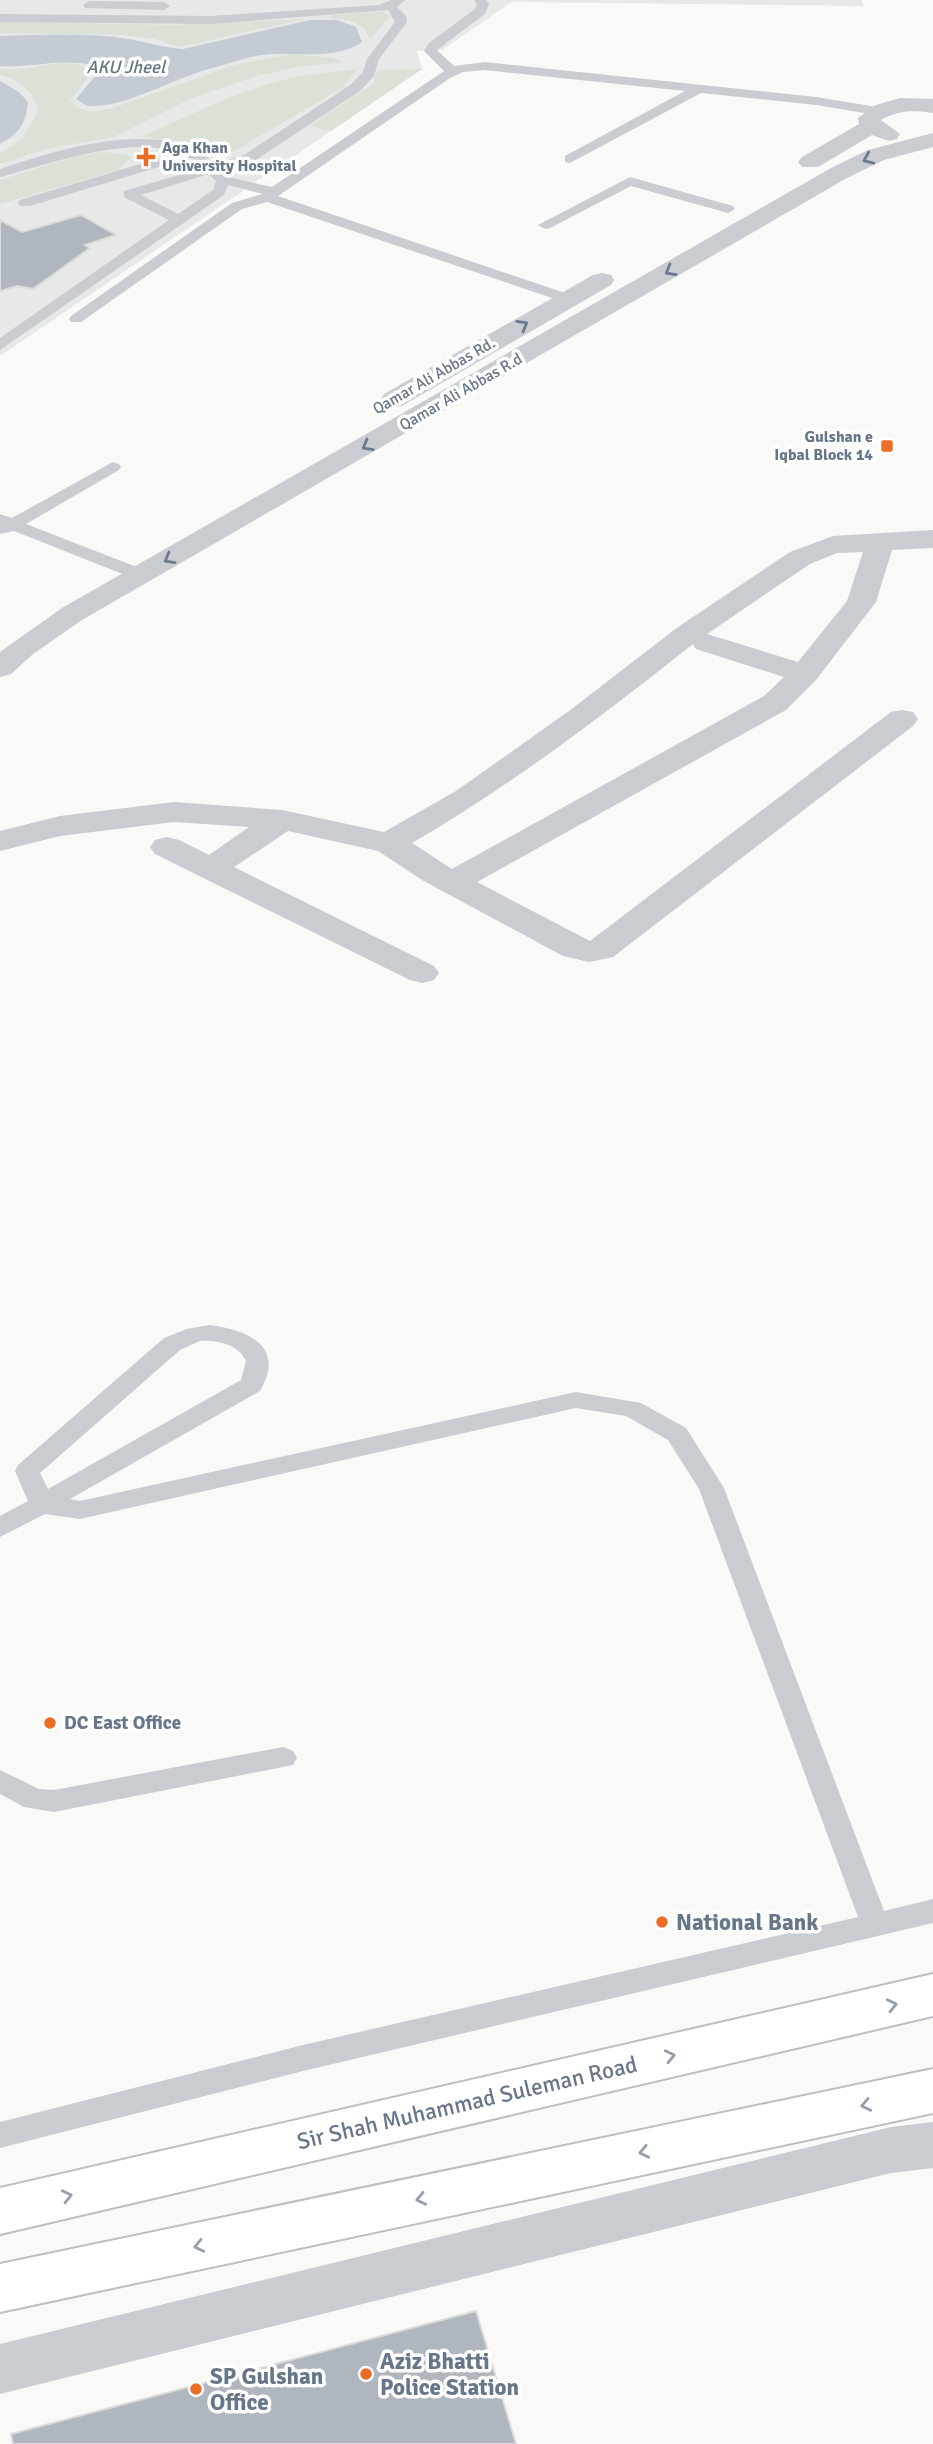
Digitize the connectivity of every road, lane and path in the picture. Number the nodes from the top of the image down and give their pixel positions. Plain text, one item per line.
1 (480, 0) edge
2 (395, 3) edge
3 (177, 6) dead end
4 (0, 18) edge
5 (58, 19) junction
6 (452, 71) junction
7 (698, 89) junction
8 (930, 102) edge
9 (874, 119) junction
10 (933, 140) edge
11 (115, 145) junction
12 (570, 159) dead end
13 (157, 163) junction
14 (0, 173) edge
15 (214, 174) junction
16 (270, 195) junction
17 (25, 203) dead end
18 (727, 209) junction
19 (179, 220) junction
20 (545, 225) dead end
21 (569, 299) junction
22 (76, 318) dead end
23 (0, 345) edge
24 (374, 411) dead end
25 (113, 467) dead end
26 (267, 473) dead end
27 (4, 525) edge
28 (933, 539) edge
29 (881, 541) junction
30 (111, 564) junction
31 (141, 575) junction
32 (35, 610) dead end
33 (707, 643) dead end
34 (0, 668) edge
35 (805, 674) junction
36 (902, 719) dead end
37 (282, 820) junction
38 (0, 841) edge
39 (389, 843) junction
40 (167, 847) dead end
41 (211, 868) junction
42 (453, 882) junction
43 (422, 973) dead end
44 (42, 1504) junction
45 (0, 1528) edge
46 (283, 1759) dead end
47 (0, 1781) edge
48 (933, 1911) edge
49 (875, 1925) junction
50 (933, 1995) edge
51 (933, 2091) edge
52 (0, 2135) edge
53 (933, 2145) edge
54 (5, 2209) edge
55 (0, 2288) edge
56 (0, 2369) edge

1 - 6 lane
2 - 5 lane
2 - 15 lane
3 - 5 lane
4 - 5 lane
6 - 7 lane
6 - 16 lane
7 - 9 lane
7 - 12 lane
8 - 9 street, Qamar Ali Abbas Rd.
9 - 10 street
9 - 18 street, Qamar Ali Abbas Rd.
10 -> 31 street, Qamar Ali Abbas R.d
11 - 13 lane
11 - 14 lane
11 - 15 lane
13 - 15 lane
13 - 17 lane
15 - 16 lane
15 - 19 lane
15 - 19 lane
16 - 21 lane
16 - 22 lane
18 - 20 lane
18 - 21 street, Qamar Ali Abbas Rd.
19 - 23 lane
24 -> 21 street, Qamar Ali Abbas Rd.
25 - 27 lane
26 - 30 street
27 - 30 lane
28 - 29 street
29 - 35 street
29 - 39 street
30 - 31 lane
30 - 32 street
31 - 34 street, Qamar Ali Abbas R.d
33 - 35 street
35 - 42 street
36 - 42 street
37 - 38 street
37 - 39 street
37 - 41 street
39 - 42 street
40 - 41 street
41 - 43 street
44 - 44 lane
44 - 45 lane
44 - 49 lane
46 - 47 lane
48 - 49 lane
49 - 52 lane
54 -> 50 highway, Sir Shah Muhammad Suleman Road
51 -> 55 highway
53 - 56 street

